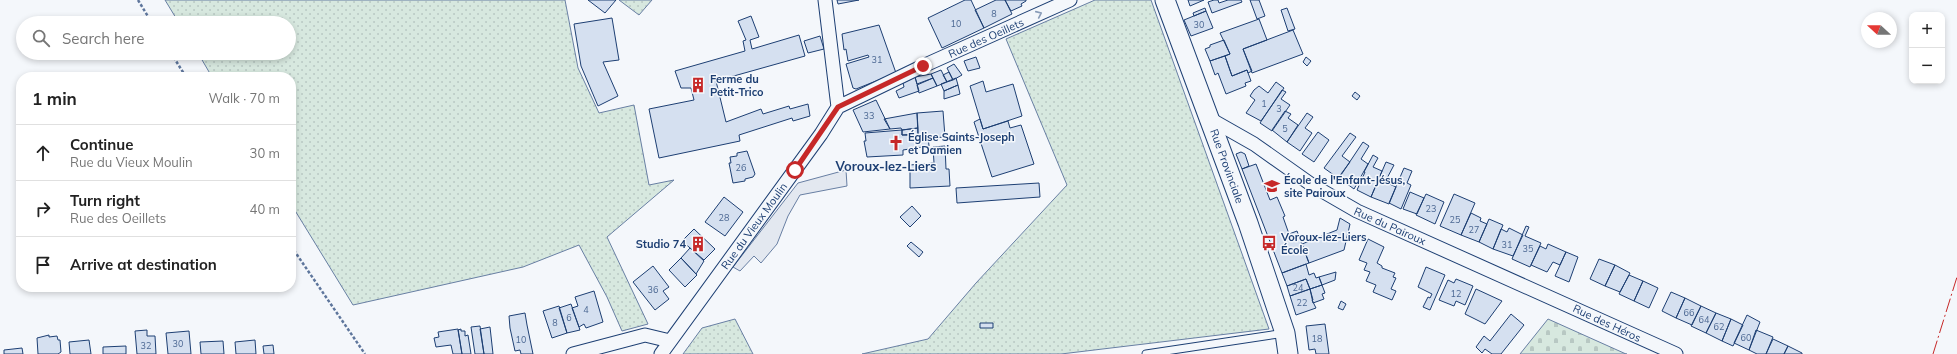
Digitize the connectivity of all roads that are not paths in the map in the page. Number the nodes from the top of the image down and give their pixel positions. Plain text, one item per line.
1 (825, 0) edge
2 (1070, 0) edge
3 (1165, 0) edge
4 (838, 107) junction
5 (1210, 119) junction
6 (1560, 301) joint
7 (1285, 333) junction
8 (670, 341) junction
9 (573, 354) edge
10 (661, 354) edge
11 (1146, 354) edge
12 (1288, 354) edge
13 (1676, 354) edge

1 - 4 street
4 -> 2 street, Rue des Oeillets
3 - 5 main road, Rue Provinciale
4 - 8 street, Rue du Vieux Moulin
5 - 6 street, Rue du Pairoux
5 - 7 main road, Rue Provinciale
6 - 13 street, Rue des Héros
7 - 11 lane
7 - 12 main road, Rue Provinciale
8 - 9 street
8 - 10 street, Rue du Vieux Moulin

